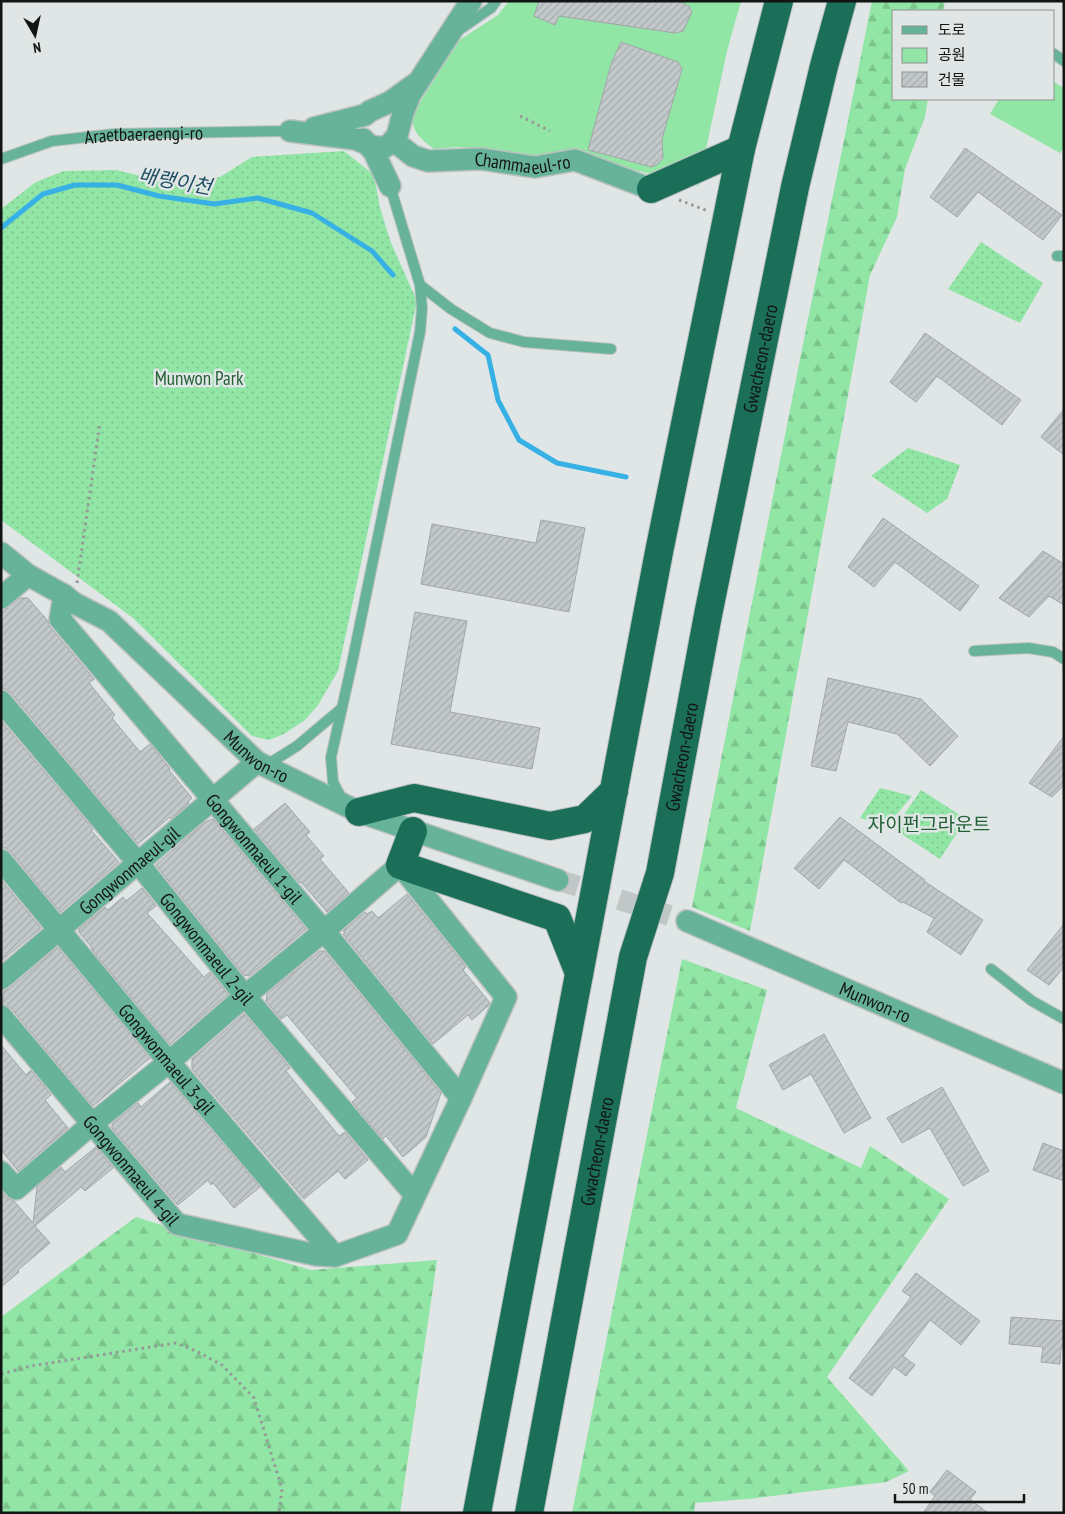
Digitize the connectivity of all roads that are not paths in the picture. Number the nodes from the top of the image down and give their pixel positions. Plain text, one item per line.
1 (471, 1) edge
2 (496, 1) edge
3 (779, 1) edge
4 (842, 1) edge
5 (448, 38) junction
6 (417, 82) junction
7 (370, 112) junction
8 (290, 131) junction
9 (394, 137) junction
10 (367, 143) junction
11 (741, 149) junction
12 (1, 159) edge
13 (390, 186) junction
14 (651, 189) joint
15 (420, 285) junction
16 (611, 349) dead end
17 (1, 553) edge
18 (28, 575) junction
19 (1, 598) edge
20 (69, 599) junction
21 (974, 651) dead end
22 (1064, 659) edge
23 (1, 701) edge
24 (342, 708) junction
25 (260, 764) junction
26 (614, 791) junction
27 (212, 800) junction
28 (352, 808) junction
29 (413, 831) junction
30 (1, 860) edge
31 (138, 863) junction
32 (400, 865) junction
33 (558, 880) tunnel mouth
34 (687, 921) tunnel mouth
35 (59, 929) junction
36 (324, 932) junction
37 (991, 969) dead end
38 (579, 973) junction
39 (1, 979) edge
40 (245, 996) junction
41 (1, 1016) edge
42 (1064, 1019) edge
43 (169, 1062) junction
44 (1064, 1083) edge
45 (461, 1098) junction
46 (92, 1124) junction
47 (1, 1172) edge
48 (415, 1195) junction
49 (335, 1256) junction
50 (477, 1513) edge
51 (529, 1513) edge

1 - 5 street
2 - 5 lane
3 - 11 highway
4 - 51 highway, Gwacheon-daero
5 - 6 street
6 - 7 street
6 - 9 street
7 - 8 street
7 - 9 street
7 - 10 street
8 - 10 street
8 - 12 lane, Araetbaeraengi-ro
9 - 10 street
9 - 13 street
9 - 14 street, Chammaeul-ro
10 - 13 street
11 - 14 highway
11 - 26 highway
13 - 15 lane
15 - 16 lane
15 - 24 lane
17 - 18 street, Munwon-ro
18 - 19 street
18 - 20 street, Munwon-ro
20 - 25 street, Munwon-ro
20 - 27 street, Gongwonmaeul 1-gil
21 - 22 lane
23 - 31 street, Gongwonmaeul 2-gil
24 - 25 lane
24 - 28 lane
25 - 27 street, Gongwonmaeul-gil
25 - 28 street, Munwon-ro
26 - 28 highway
26 - 38 highway
27 - 31 street, Gongwonmaeul-gil
27 - 36 street, Gongwonmaeul 1-gil
28 - 29 street, Munwon-ro
29 - 32 highway
29 - 33 street, Munwon-ro
30 - 35 street, Gongwonmaeul 3-gil
31 - 35 street, Gongwonmaeul-gil
31 - 40 street, Gongwonmaeul 2-gil
32 - 36 street
32 - 38 highway
32 - 45 street
34 - 44 street, Munwon-ro
35 - 39 street, Gongwonmaeul-gil
35 - 43 street, Gongwonmaeul 3-gil
36 - 40 street
36 - 45 street, Gongwonmaeul 1-gil
37 - 42 lane
38 - 50 highway
40 - 43 street
40 - 48 street, Gongwonmaeul 2-gil
41 - 46 street, Gongwonmaeul 4-gil
43 - 46 street
43 - 49 street, Gongwonmaeul 3-gil
45 - 48 street
46 - 47 street
46 - 49 street, Gongwonmaeul 4-gil
48 - 49 street

